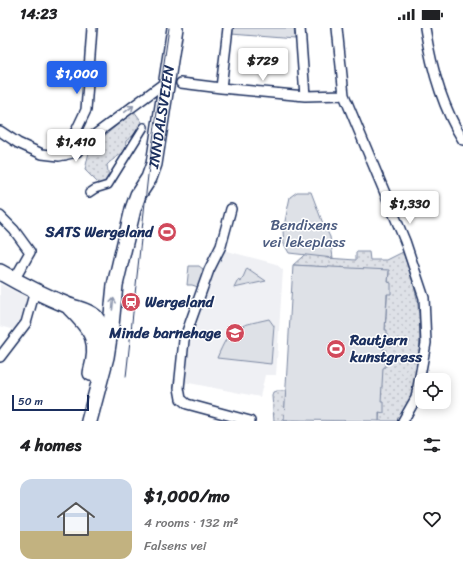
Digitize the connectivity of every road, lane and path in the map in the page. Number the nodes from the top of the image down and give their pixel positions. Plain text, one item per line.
1 (92, 28) edge
2 (175, 28) edge
3 (228, 28) edge
4 (300, 28) edge
5 (337, 28) edge
6 (425, 28) edge
7 (174, 82) junction
8 (221, 88) junction
9 (344, 95) junction
10 (305, 96) junction
11 (144, 127) dead end
12 (0, 131) edge
13 (463, 140) edge
14 (64, 155) junction
15 (89, 193) dead end
16 (231, 209) dead end
17 (0, 216) edge
18 (0, 272) edge
19 (14, 280) junction
20 (37, 291) junction
21 (66, 305) junction
22 (0, 357) edge
23 (106, 357) junction
24 (79, 421) edge
25 (89, 421) edge
26 (250, 421) edge
27 (403, 421) edge

1 - 14 street
2 - 7 main road, INNDALSVEIEN
3 - 8 street
4 - 10 street
5 - 9 street
6 - 13 street
7 - 8 street
14 -> 7 street
23 -> 7 main road, INNDALSVEIEN
8 - 10 street
9 - 10 street
9 - 27 street
11 - 15 street
12 - 14 street
16 - 26 street
17 - 19 street
18 - 19 main road
19 - 20 main road
20 - 21 main road
20 - 22 street
21 - 23 main road
21 - 24 main road
23 - 25 main road

